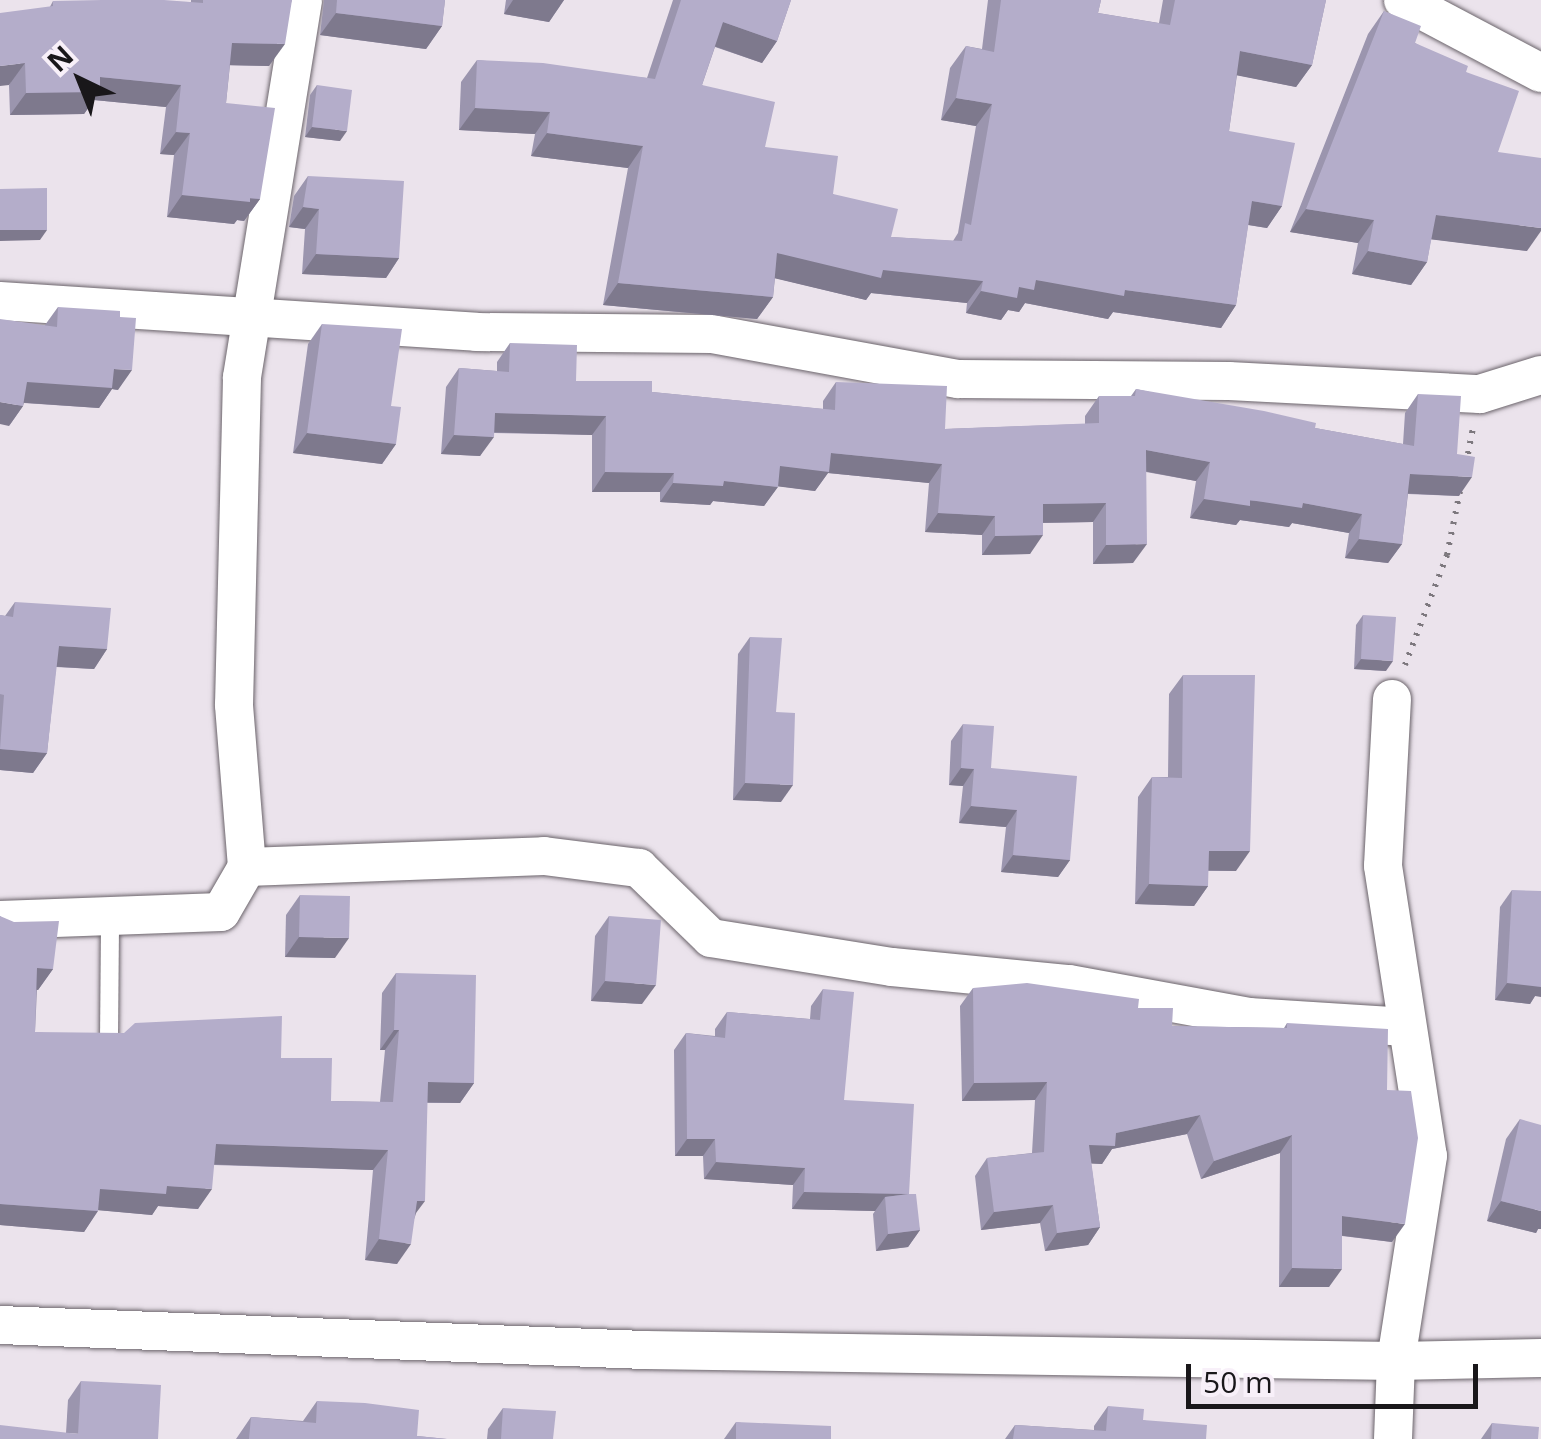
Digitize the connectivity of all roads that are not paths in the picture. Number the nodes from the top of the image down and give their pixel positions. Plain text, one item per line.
1 (303, 0) edge
2 (1402, 0) edge
3 (1541, 73) edge
4 (0, 301) edge
5 (253, 318) junction
6 (1541, 375) edge
7 (1392, 698) road end
8 (248, 867) junction
9 (110, 919) junction
10 (0, 920) edge
11 (1408, 1026) junction
12 (108, 1041) edge
13 (0, 1325) edge
14 (1541, 1358) edge
15 (1396, 1360) junction
16 (1393, 1439) edge

1 - 5 street
2 - 3 street
4 - 5 street
5 - 6 street
5 - 8 street
7 - 11 street
8 - 9 street
8 - 11 street
9 - 10 street
9 - 12 lane
11 - 15 street
13 - 15 street
14 - 15 street
15 - 16 street

